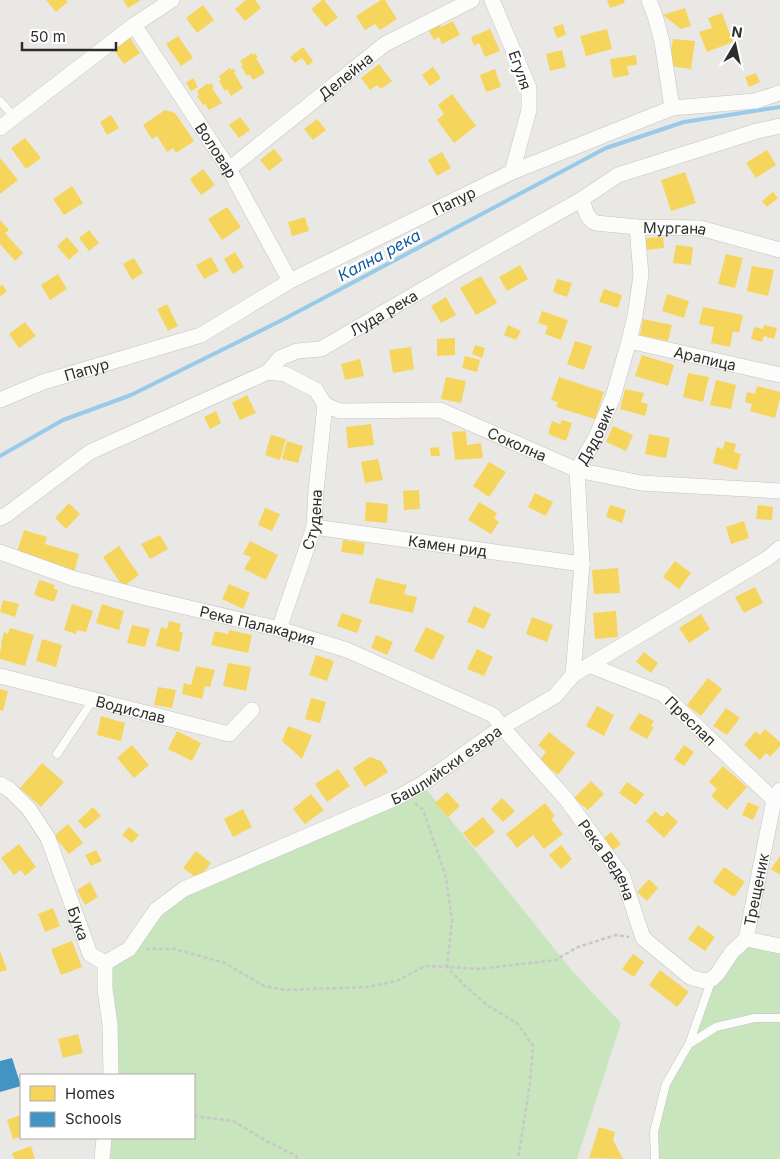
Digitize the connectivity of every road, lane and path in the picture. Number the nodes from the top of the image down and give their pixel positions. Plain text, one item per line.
1 (172, 0) edge
2 (472, 0) edge
3 (492, 0) edge
4 (649, 0) edge
5 (134, 24) junction
6 (780, 93) edge
7 (0, 101) edge
8 (672, 108) junction
9 (14, 117) junction
10 (780, 126) edge
11 (0, 128) edge
12 (228, 169) junction
13 (512, 172) junction
14 (582, 199) junction
15 (636, 227) junction
16 (780, 250) edge
17 (290, 282) junction
18 (629, 341) junction
19 (268, 372) junction
20 (780, 375) edge
21 (0, 400) edge
22 (325, 405) junction
23 (577, 470) junction
24 (780, 491) edge
25 (0, 518) edge
26 (314, 527) junction
27 (780, 548) edge
28 (0, 553) edge
29 (582, 564) junction
30 (279, 629) junction
31 (589, 665) junction
32 (573, 675) junction
33 (0, 676) edge
34 (94, 700) junction
35 (252, 710) dead end
36 (502, 727) junction
37 (57, 754) dead end
38 (0, 784) edge
39 (777, 795) edge
40 (398, 797) junction
41 (643, 938) junction
42 (746, 938) junction
43 (780, 946) edge
44 (129, 948) junction
45 (105, 963) junction
46 (447, 967) junction
47 (712, 979) junction
48 (780, 1018) edge
49 (689, 1044) junction
50 (111, 1074) edge
51 (195, 1116) edge
52 (104, 1139) edge
53 (102, 1159) edge
54 (298, 1159) edge
55 (518, 1159) edge
56 (654, 1159) edge

1 - 5 street
2 - 12 street, Делейна
3 - 13 street, Егуля
4 - 8 street
5 - 9 street
5 - 12 street, Воловар
6 - 8 street, Папур
7 - 9 lane
8 - 13 street, Папур
9 - 11 street
10 - 14 street, Луда река
12 - 17 street, Воловар
13 - 17 street, Папур
14 - 15 street, Мургана
14 - 19 street, Луда река
15 - 16 street, Мургана
15 - 18 street, Дядовик
17 - 21 street, Папур
18 - 20 street, Арапица
18 - 23 street, Дядовик
19 - 22 street
19 - 25 street, Луда река
22 - 23 street, Соколна
22 - 26 street, Студена
23 - 24 street, Соколна
23 - 29 street, Дядовик
26 - 29 street, Камен рид
26 - 30 street, Студена
27 - 31 street, Башлийски езера
28 - 30 street, Река Палакария
29 - 32 street, Дядовик
30 - 36 street, Река Палакария
31 - 32 street, Башлийски езера
31 - 39 street, Преслап
32 - 36 street, Башлийски езера
33 - 34 street, Водислав
34 - 35 street, Водислав
34 - 37 lane
36 - 40 street, Башлийски езера
36 - 41 street, Река Ведена
38 - 45 street, Бука
39 - 42 street, Трещеник
40 - 44 street, Башлийски езера
40 - 46 path
41 - 46 path
41 - 47 street
42 - 43 street
42 - 47 street, Трещеник
44 - 45 street, Башлийски езера
44 - 46 path
45 - 50 street
46 - 55 path
47 - 49 lane
48 - 49 lane
49 - 56 lane
51 - 54 path
52 - 53 street

